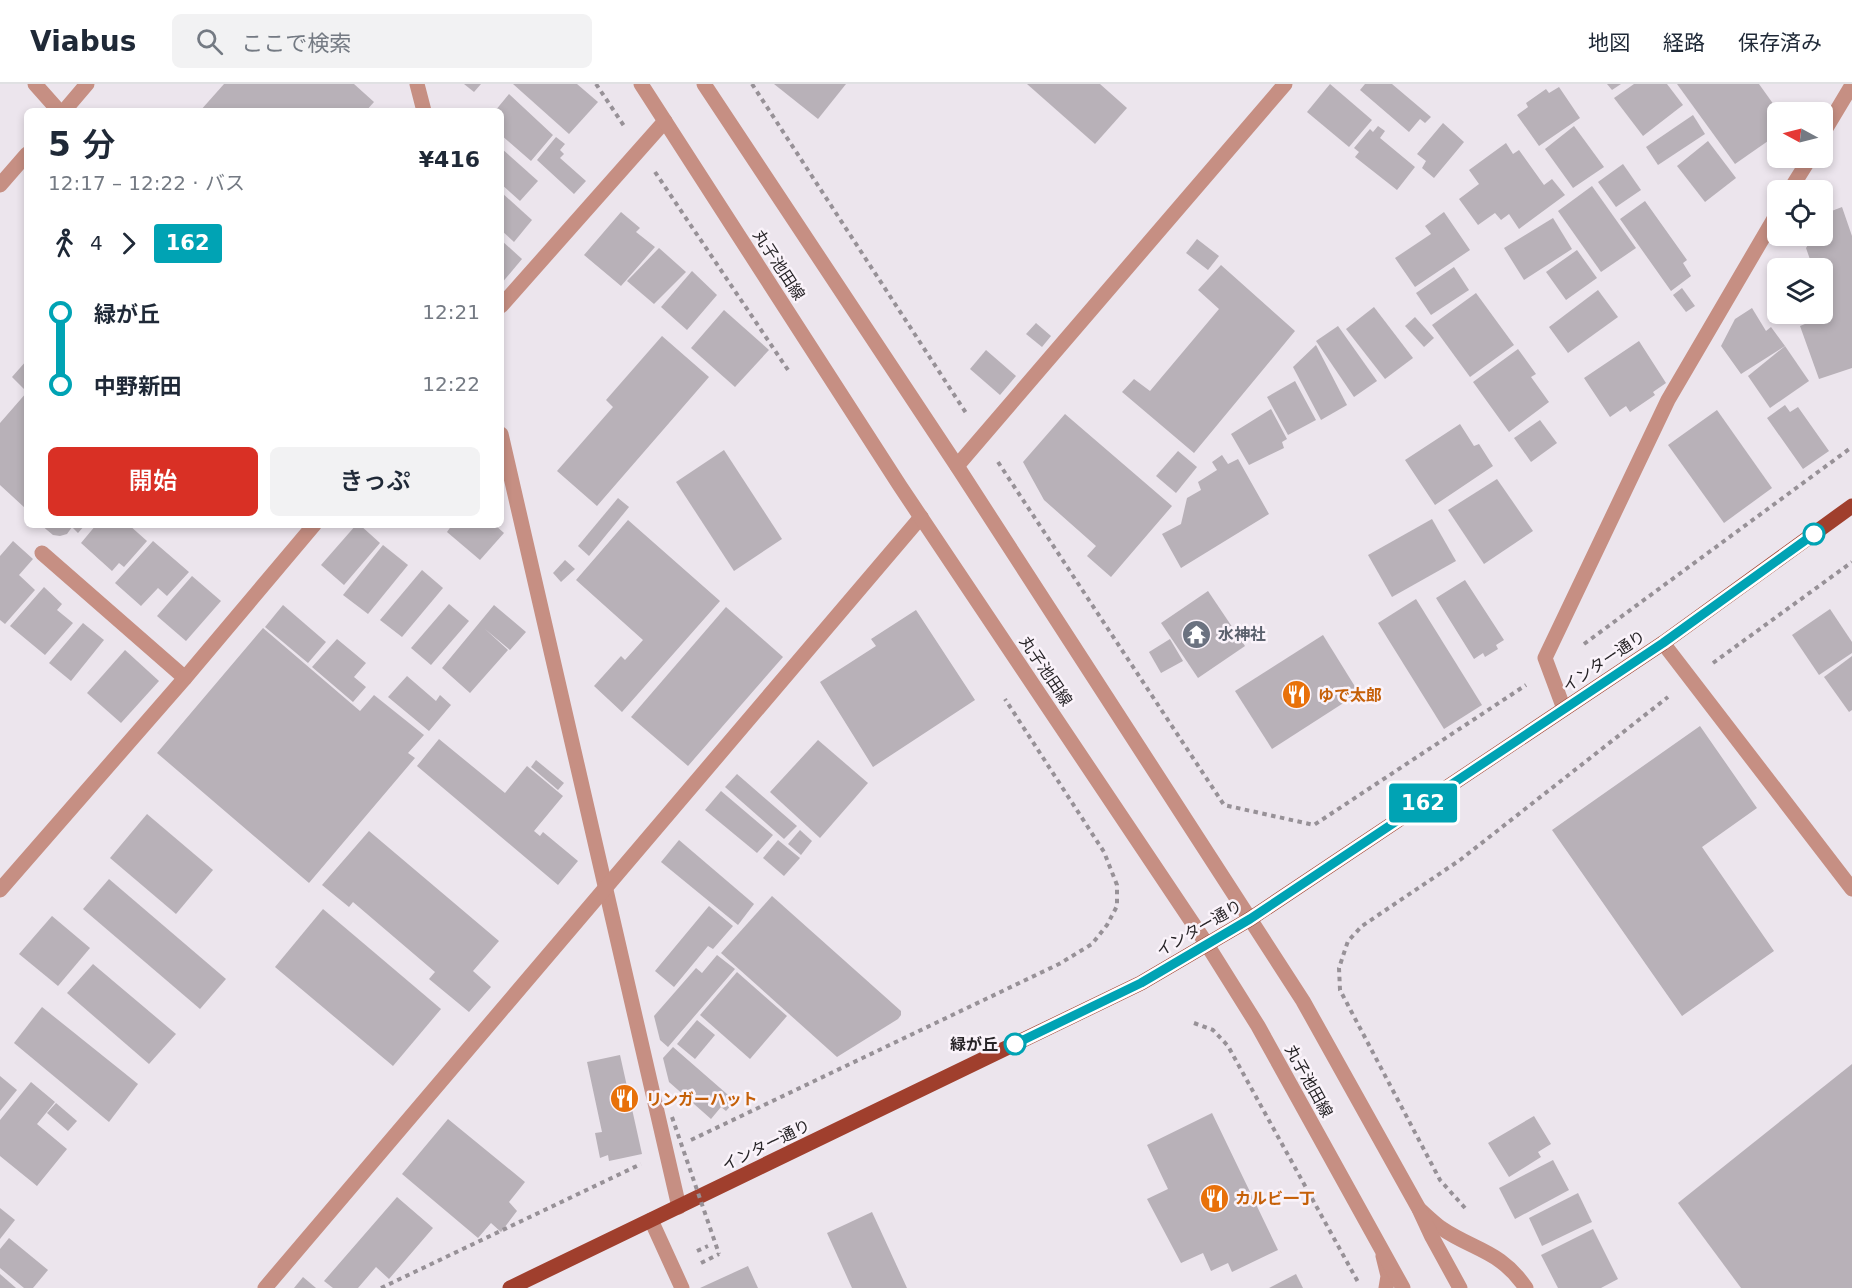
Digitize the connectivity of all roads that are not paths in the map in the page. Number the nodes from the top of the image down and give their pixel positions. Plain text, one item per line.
1 (35, 84) edge
2 (87, 84) edge
3 (417, 84) edge
4 (641, 84) edge
5 (704, 84) edge
6 (1285, 84) edge
7 (1852, 85) edge
8 (56, 108) edge
9 (67, 108) edge
10 (423, 108) edge
11 (1833, 117) edge
12 (665, 121) junction
13 (24, 157) edge
14 (0, 185) edge
15 (1767, 231) edge
16 (504, 303) edge
17 (504, 447) edge
18 (957, 466) junction
19 (1852, 506) edge
20 (921, 517) junction
21 (311, 528) edge
22 (42, 553) dead end
23 (1663, 643) junction
24 (185, 678) junction
25 (1564, 709) junction
26 (606, 888) junction
27 (1852, 889) edge
28 (0, 890) edge
29 (1250, 919) junction
30 (1206, 943) junction
31 (679, 1207) junction
32 (1419, 1209) junction
33 (651, 1220) junction
34 (1381, 1246) junction
35 (1400, 1282) edge
36 (266, 1288) edge
37 (510, 1288) edge
38 (682, 1288) edge
39 (1386, 1288) edge
40 (1460, 1288) edge
41 (1526, 1288) edge

1 - 8 street
2 - 9 street
3 - 10 street
4 - 12 street, 丸子池田線
5 - 18 street, 丸子池田線
6 - 18 street
7 - 11 street
12 - 16 street
12 - 20 street, 丸子池田線
13 - 14 street
15 - 25 street
17 - 26 street
18 - 29 street, 丸子池田線
19 - 23 main road, インター通り
20 - 26 street
20 - 30 street, 丸子池田線
21 - 24 street
22 - 24 street
23 - 25 main road, インター通り
23 - 27 street
24 - 28 street
25 - 29 main road, インター通り
26 - 31 street
26 - 36 street
29 - 30 main road, インター通り
29 - 32 street, 丸子池田線
30 - 31 main road, インター通り
30 - 34 street, 丸子池田線
31 - 33 main road, インター通り
32 - 40 street, 丸子池田線
32 - 41 street
33 - 37 main road, インター通り
33 - 38 street
34 - 35 street, 丸子池田線
34 - 39 street

